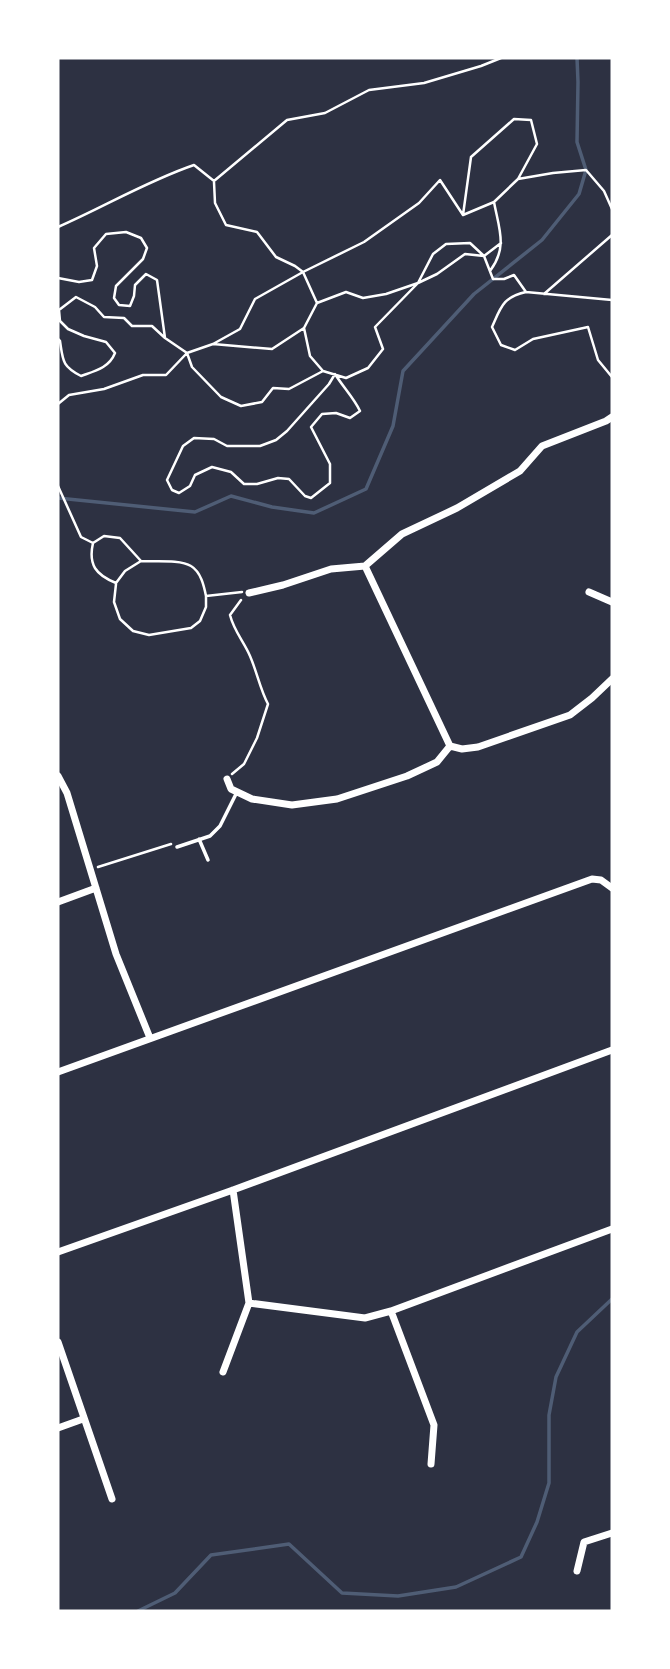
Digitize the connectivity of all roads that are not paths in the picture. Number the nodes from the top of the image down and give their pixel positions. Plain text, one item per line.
1 (612, 417) edge
2 (365, 566) junction
3 (589, 592) dead end
4 (249, 593) road end
5 (612, 602) edge
6 (612, 679) edge
7 (450, 746) junction
8 (58, 776) edge
9 (226, 779) road end
10 (237, 792) junction
11 (200, 839) junction
12 (177, 845) road end
13 (208, 860) dead end
14 (96, 888) junction
15 (612, 888) edge
16 (58, 902) edge
17 (150, 1038) junction
18 (612, 1050) edge
19 (58, 1072) edge
20 (233, 1190) junction
21 (612, 1229) edge
22 (58, 1252) edge
23 (249, 1303) junction
24 (391, 1311) junction
25 (58, 1342) edge
26 (223, 1372) dead end
27 (83, 1419) junction
28 (58, 1428) edge
29 (431, 1464) dead end
30 (112, 1499) dead end
31 (612, 1533) edge
32 (577, 1571) dead end

1 - 2 street
2 - 4 street
2 - 7 street
3 - 5 street
6 - 7 street
7 - 10 street
8 - 14 street
9 - 10 street
10 - 11 lane
11 - 12 lane
11 - 13 lane
14 - 16 street
14 - 17 street
15 - 17 street
17 - 19 street
18 - 20 street
20 - 22 street
20 - 23 street
21 - 24 street
23 - 24 street
23 - 26 street
24 - 29 street
25 - 27 street
27 - 28 street
27 - 30 street
31 - 32 street

